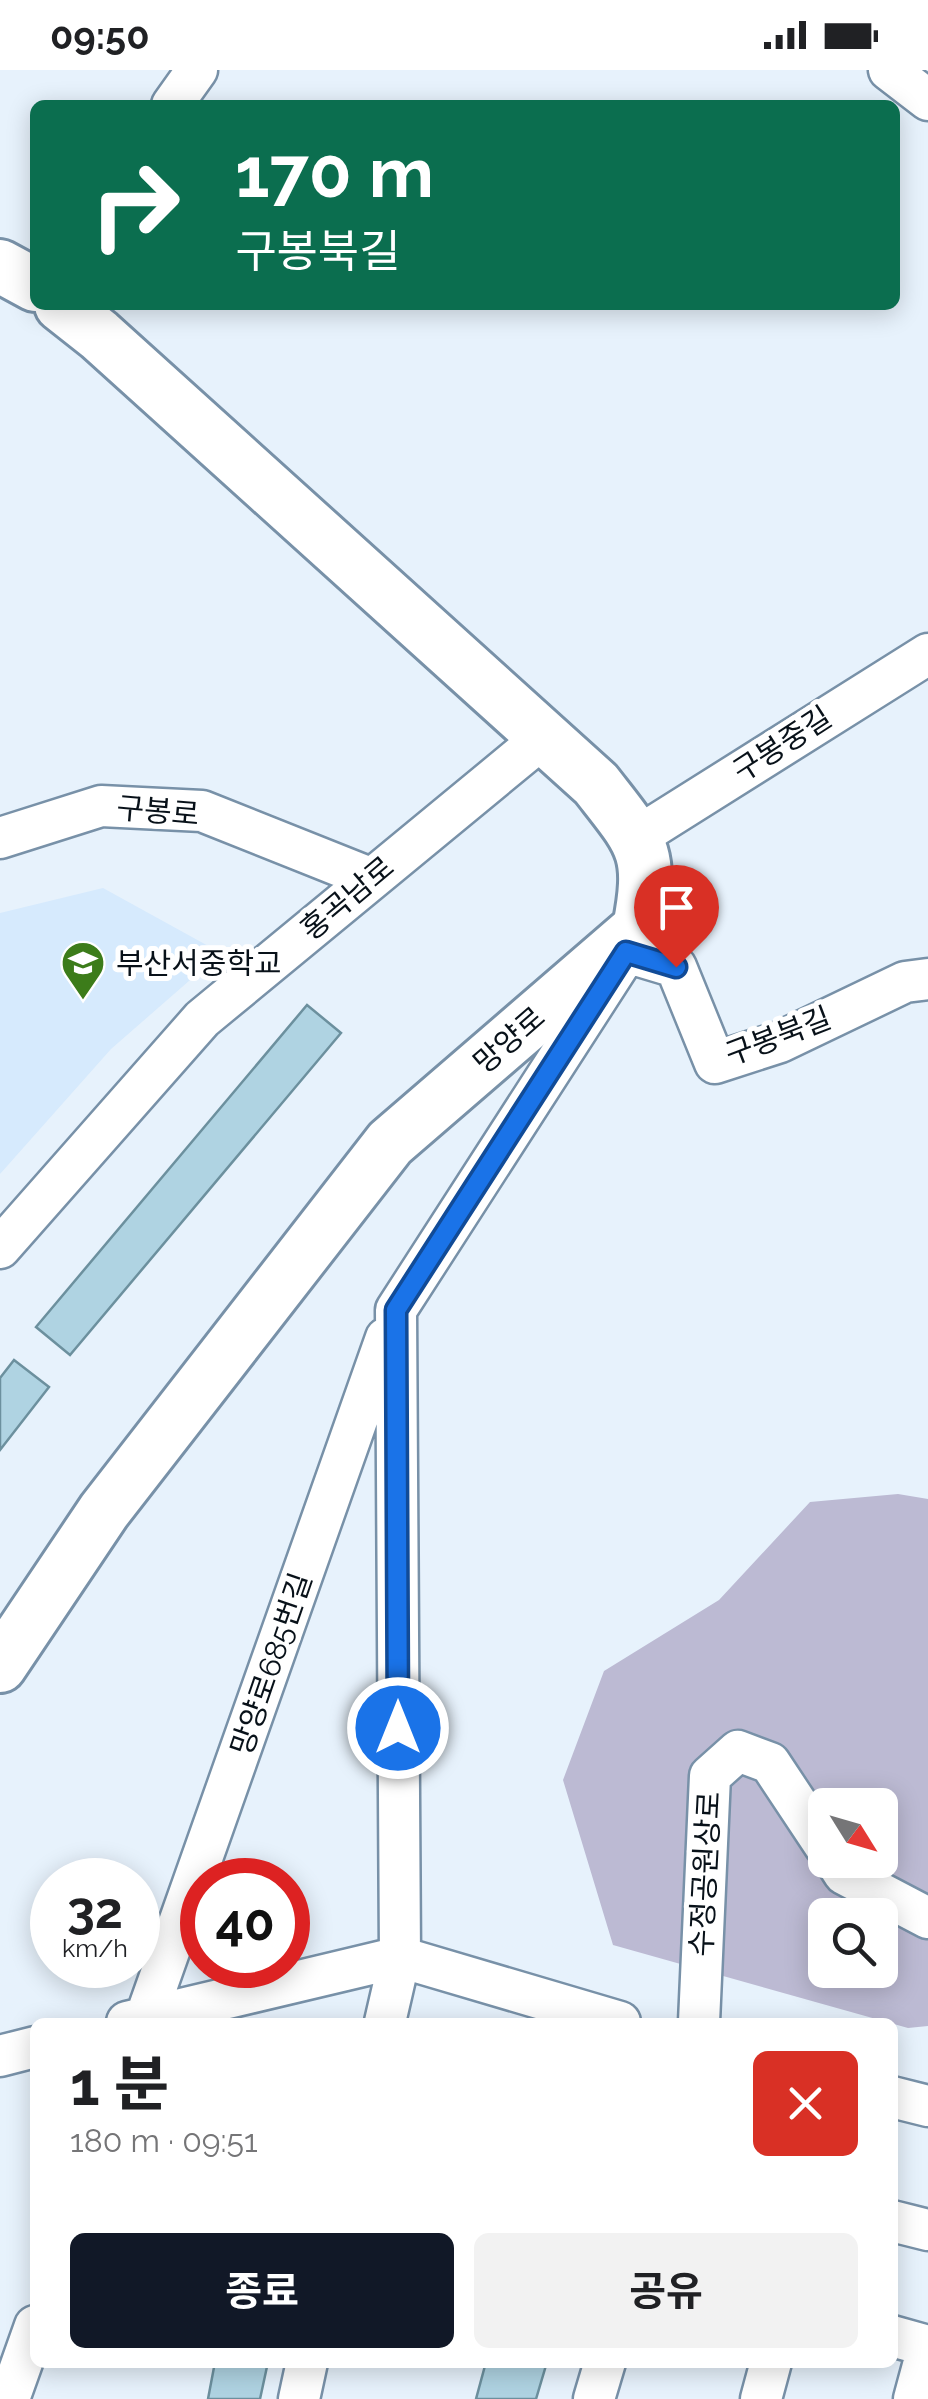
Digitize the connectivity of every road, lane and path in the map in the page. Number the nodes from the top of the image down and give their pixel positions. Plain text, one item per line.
1 (197, 70) edge
2 (889, 70) edge
3 (176, 100) edge
4 (928, 100) edge
5 (66, 310) edge
6 (928, 654) edge
7 (544, 738) junction
8 (638, 837) junction
9 (0, 838) edge
10 (370, 878) junction
11 (633, 940) junction
12 (928, 979) edge
13 (0, 1248) edge
14 (396, 1310) junction
15 (0, 1666) edge
16 (808, 1820) edge
17 (852, 1878) edge
18 (928, 1918) edge
19 (400, 1957) junction
20 (140, 2018) edge
21 (151, 2018) edge
22 (386, 2018) edge
23 (606, 2018) edge
24 (699, 2018) edge
25 (30, 2047) edge
26 (0, 2056) edge
27 (898, 2098) edge
28 (928, 2106) edge
29 (898, 2222) edge
30 (928, 2230) edge
31 (898, 2338) edge
32 (30, 2340) edge
33 (928, 2346) edge
34 (306, 2368) edge
35 (603, 2368) edge
36 (769, 2368) edge
37 (8, 2399) edge
38 (299, 2399) edge
39 (594, 2399) edge
40 (761, 2399) edge
41 (914, 2399) edge

1 - 3 street
2 - 4 street
5 - 7 main road
6 - 8 street, 구봉중길
7 - 8 main road
7 - 10 street, 홍곡남로
8 - 11 main road
9 - 10 street, 구봉로
10 - 13 street, 홍곡남로
11 - 12 street, 구봉북길
11 - 14 street, 망양로685번길
11 - 15 main road, 망양로
14 - 19 street
14 - 20 street, 망양로685번길
16 - 24 street, 수정공원상로
17 - 18 street
19 - 21 street, 망양로685번길
19 - 22 street
19 - 23 street
25 - 26 street
27 - 28 street
29 - 30 street
31 - 33 street
32 - 37 street
33 - 41 street
34 - 38 street
35 - 39 street
36 - 40 street

